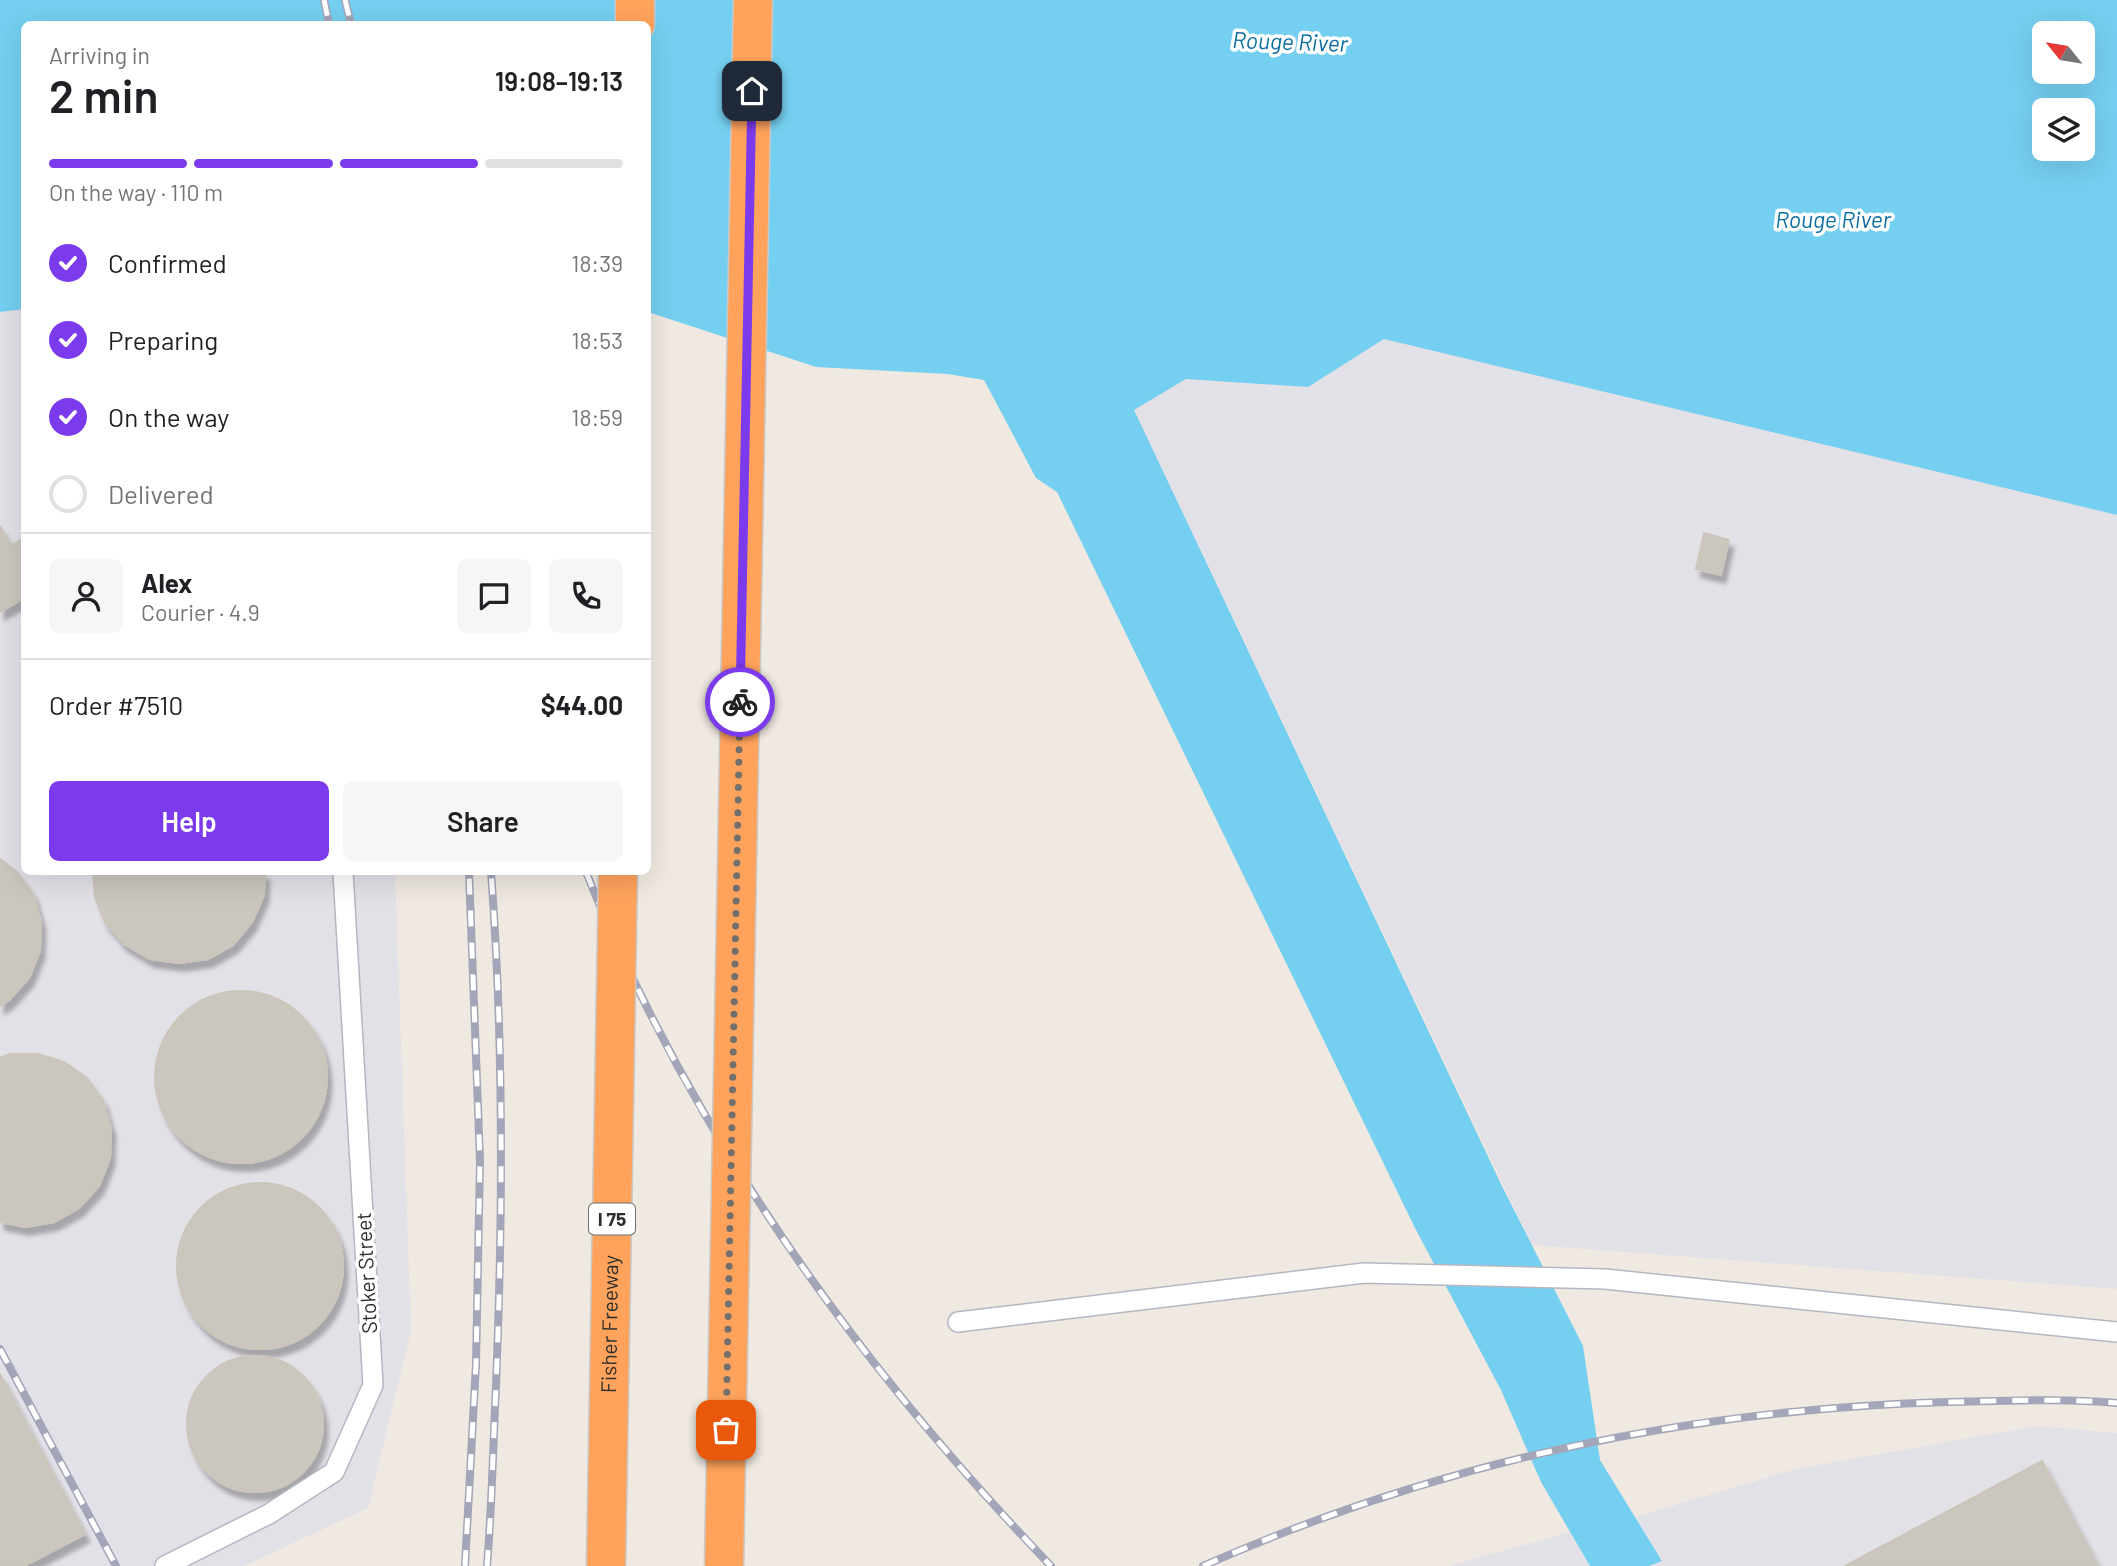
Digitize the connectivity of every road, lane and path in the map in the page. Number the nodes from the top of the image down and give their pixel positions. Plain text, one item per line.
1 (635, 0) edge
2 (753, 0) edge
3 (635, 21) edge
4 (343, 875) edge
5 (618, 875) edge
6 (958, 1322) dead end
7 (2117, 1332) edge
8 (165, 1566) edge
9 (606, 1566) edge
10 (724, 1566) edge

1 - 3 highway
2 - 10 highway, bridge
4 - 8 lane, Stoker Street
5 - 9 highway, Fisher Freeway / I 75, bridge
6 - 7 lane

